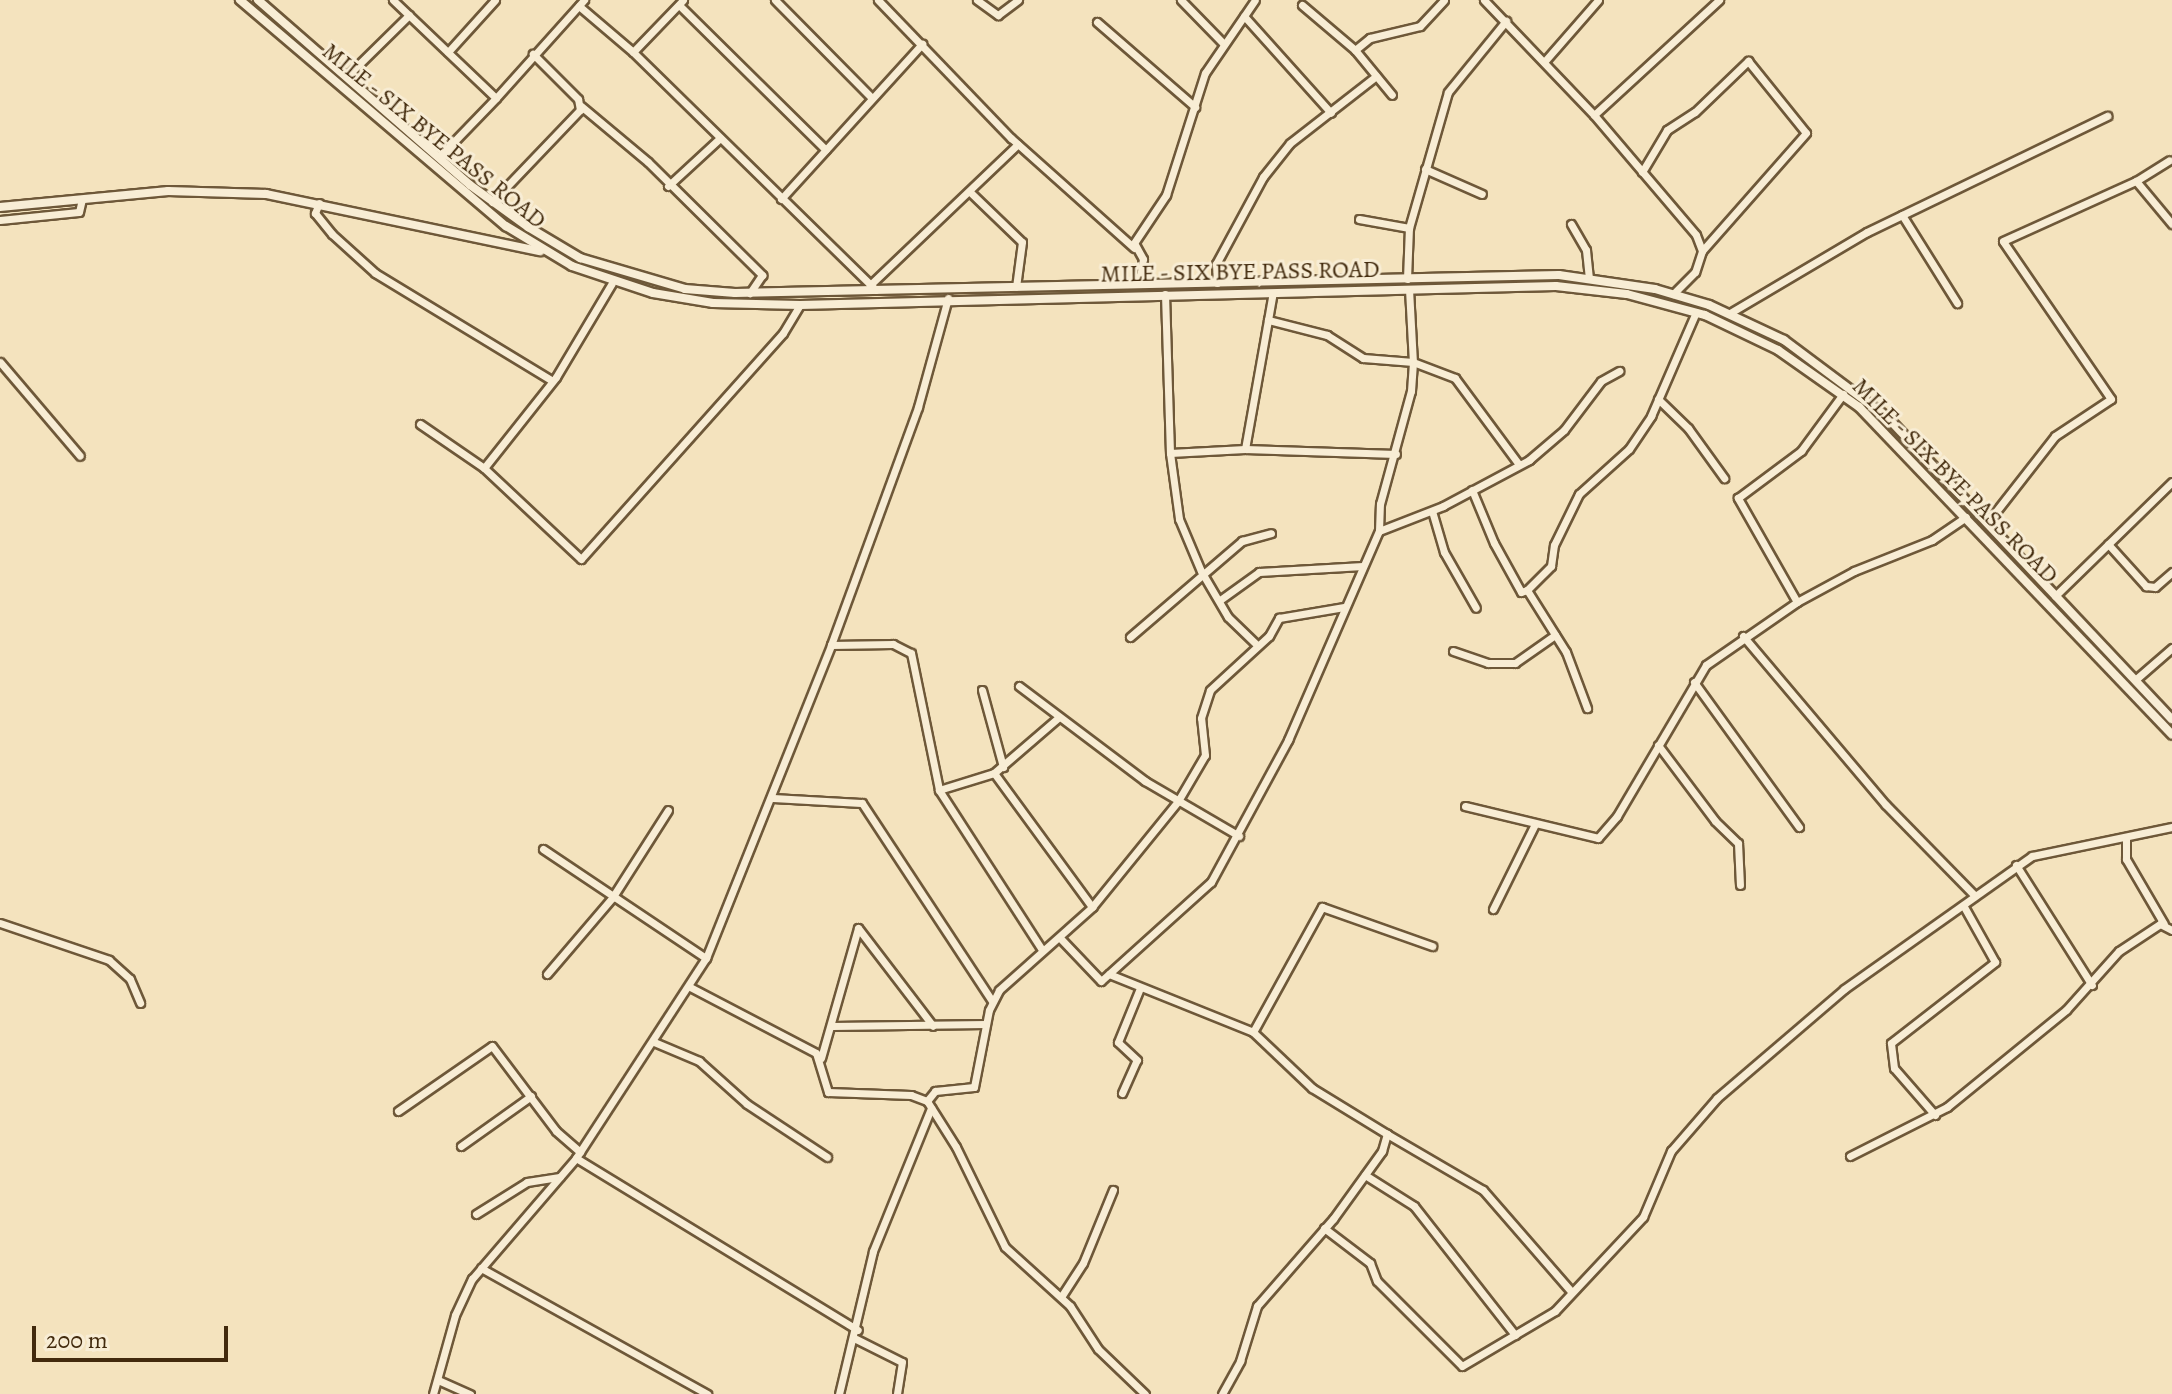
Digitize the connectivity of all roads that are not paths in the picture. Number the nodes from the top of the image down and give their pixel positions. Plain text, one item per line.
1 (240, 0) edge
2 (258, 0) edge
3 (495, 0) edge
4 (775, 0) edge
5 (878, 0) edge
6 (977, 0) edge
7 (1018, 0) edge
8 (1181, 0) edge
9 (1255, 0) edge
10 (1444, 0) edge
11 (1484, 0) edge
12 (1598, 0) edge
13 (1715, 1) edge
14 (398, 2) edge
15 (681, 2) edge
16 (582, 3) edge
17 (1302, 5) dead end
18 (409, 15) junction
19 (1244, 16) junction
20 (1506, 21) junction
21 (1097, 22) dead end
22 (1223, 43) junction
23 (922, 44) junction
24 (1355, 50) junction
25 (448, 52) junction
26 (633, 52) junction
27 (533, 54) junction
28 (1544, 62) junction
29 (347, 76) junction
30 (1376, 76) junction
31 (1392, 95) dead end
32 (871, 97) junction
33 (496, 98) junction
34 (581, 106) junction
35 (1195, 107) junction
36 (1331, 113) junction
37 (1594, 115) junction
38 (2107, 116) dead end
39 (720, 138) junction
40 (1018, 144) junction
41 (826, 150) junction
42 (440, 156) junction
43 (2169, 160) dead end
44 (1425, 169) junction
45 (1642, 172) junction
46 (2136, 181) junction
47 (668, 186) junction
48 (970, 192) junction
49 (1482, 194) dead end
50 (82, 199) junction
51 (781, 199) junction
52 (492, 202) junction
53 (319, 203) junction
54 (0, 207) edge
55 (1902, 215) junction
56 (1359, 219) dead end
57 (0, 220) edge
58 (1571, 224) dead end
59 (2172, 224) edge
60 (1409, 228) junction
61 (1134, 248) junction
62 (1702, 251) junction
63 (545, 252) junction
64 (580, 258) junction
65 (1589, 277) junction
66 (612, 283) junction
67 (1217, 283) junction
68 (1139, 284) junction
69 (1408, 284) junction
70 (1112, 285) junction
71 (873, 287) junction
72 (1016, 287) junction
73 (750, 293) junction
74 (1273, 293) junction
75 (1165, 294) junction
76 (1673, 294) junction
77 (1113, 295) junction
78 (948, 298) junction
79 (1957, 303) dead end
80 (800, 305) junction
81 (1696, 312) junction
82 (1730, 313) junction
83 (1268, 320) junction
84 (0, 362) edge
85 (1413, 362) junction
86 (1619, 371) dead end
87 (551, 380) junction
88 (1843, 394) junction
89 (1658, 399) junction
90 (420, 424) dead end
91 (1245, 449) junction
92 (1170, 453) junction
93 (1396, 454) junction
94 (80, 456) dead end
95 (1518, 463) junction
96 (484, 468) junction
97 (1724, 478) dead end
98 (2172, 482) edge
99 (1472, 490) junction
100 (1432, 511) junction
101 (1966, 517) junction
102 (1987, 523) junction
103 (1379, 531) junction
104 (1271, 533) dead end
105 (2108, 544) junction
106 (1363, 566) junction
107 (1201, 571) junction
108 (2172, 572) edge
109 (1527, 590) junction
110 (2055, 596) junction
111 (1220, 600) junction
112 (1797, 602) junction
113 (1344, 607) junction
114 (1476, 608) dead end
115 (1555, 635) junction
116 (1743, 636) junction
117 (1130, 637) dead end
118 (831, 645) junction
119 (1257, 645) junction
120 (2172, 648) edge
121 (1453, 651) dead end
122 (2135, 680) junction
123 (1694, 682) junction
124 (1019, 686) dead end
125 (982, 690) dead end
126 (1587, 708) dead end
127 (1059, 717) junction
128 (2172, 719) edge
129 (2172, 734) edge
130 (1658, 745) junction
131 (1003, 767) junction
132 (994, 773) junction
133 (939, 790) junction
134 (772, 798) junction
135 (1178, 801) junction
136 (1465, 806) dead end
137 (668, 810) dead end
138 (1535, 824) junction
139 (1799, 827) dead end
140 (2172, 827) edge
141 (1239, 836) junction
142 (2126, 838) junction
143 (543, 849) dead end
144 (2016, 865) junction
145 (1740, 885) dead end
146 (1975, 896) junction
147 (612, 898) junction
148 (1963, 905) junction
149 (1092, 907) junction
150 (1493, 909) dead end
151 (0, 923) edge
152 (2164, 924) junction
153 (2172, 930) edge
154 (1061, 939) junction
155 (1432, 946) dead end
156 (1041, 948) junction
157 (706, 958) junction
158 (547, 974) dead end
159 (1109, 974) junction
160 (2092, 985) junction
161 (690, 987) junction
162 (1140, 988) junction
163 (992, 1001) junction
164 (140, 1003) dead end
165 (986, 1024) junction
166 (832, 1026) junction
167 (933, 1026) junction
168 (1253, 1032) junction
169 (654, 1042) junction
170 (821, 1058) junction
171 (1122, 1093) dead end
172 (531, 1096) junction
173 (929, 1105) junction
174 (398, 1111) dead end
175 (1935, 1115) junction
176 (1387, 1134) junction
177 (461, 1146) dead end
178 (578, 1155) junction
179 (1850, 1156) dead end
180 (827, 1157) dead end
181 (1365, 1175) junction
182 (560, 1177) junction
183 (1113, 1190) dead end
184 (476, 1214) dead end
185 (1324, 1228) junction
186 (481, 1268) junction
187 (1570, 1290) junction
188 (1061, 1297) junction
189 (858, 1330) junction
190 (1515, 1335) junction
191 (856, 1339) junction
192 (438, 1380) junction
193 (698, 1392) edge
194 (1141, 1393) edge
195 (433, 1394) edge
196 (470, 1394) edge
197 (707, 1394) edge
198 (839, 1394) edge
199 (897, 1394) edge
200 (1222, 1394) edge

1 - 63 street, MILE - SIX BYE PASS ROAD
2 - 29 street
3 - 25 street
4 - 32 street
5 - 23 street
6 - 7 street
8 - 22 street
9 - 19 street
10 - 24 street
11 - 20 street
12 - 28 street
13 - 37 street
14 - 18 street
15 - 26 street
15 - 41 street
16 - 26 street
16 - 27 street
17 - 24 street
18 - 25 street
18 - 29 street
19 - 22 street
19 - 36 street
20 - 28 street
20 - 44 street
21 - 35 street
22 - 35 street
23 - 32 street
23 - 40 street
24 - 30 street
25 - 33 street
26 - 39 street
27 - 33 street
27 - 34 street
28 - 37 street
29 - 42 street
30 - 31 street
30 - 36 street
32 - 41 street
33 - 42 street
34 - 47 street
34 - 52 street
35 - 61 street
36 - 67 street
37 - 45 street
38 - 55 street
39 - 47 street
39 - 51 street
40 - 48 street
40 - 61 street
41 - 51 street
42 - 52 street
43 - 46 street
44 - 49 street
44 - 60 street
45 - 62 street
45 - 62 street
46 - 59 street
46 - 102 street
47 - 73 street
48 - 71 street
48 - 72 street
50 - 53 street
50 - 54 street
50 - 57 street
51 - 71 street
52 - 64 street
53 - 63 street
53 - 87 street
55 - 79 street
55 - 82 street
56 - 60 street
58 - 65 street
60 - 69 street
61 - 68 street
62 - 76 street
63 - 64 street
63 - 66 street, MILE - SIX BYE PASS ROAD
64 - 73 street
65 - 69 street
65 - 76 street
66 - 80 street, MILE - SIX BYE PASS ROAD
66 - 87 street
67 - 68 street
67 - 69 street
68 - 70 street
69 - 74 street, MILE - SIX BYE PASS ROAD
69 - 81 street, MILE - SIX BYE PASS ROAD
69 - 85 street
70 - 72 street
70 - 77 street
71 - 72 street
71 - 73 street
74 - 75 street, MILE - SIX BYE PASS ROAD
74 - 83 street
75 - 77 street, MILE - SIX BYE PASS ROAD
75 - 92 street
76 - 82 street
77 - 78 street, MILE - SIX BYE PASS ROAD
78 - 80 street, MILE - SIX BYE PASS ROAD
78 - 118 street
80 - 96 street
81 - 88 street, MILE - SIX BYE PASS ROAD
81 - 89 street
82 - 102 street
83 - 85 street
83 - 91 street
84 - 94 street
85 - 93 street
85 - 95 street
86 - 95 street
87 - 96 street
88 - 101 street, MILE - SIX BYE PASS ROAD
88 - 112 street
89 - 97 street
89 - 109 street
90 - 96 street
91 - 92 street
91 - 93 street
92 - 107 street
93 - 103 street
95 - 99 street
98 - 105 street
99 - 100 street
99 - 109 street
100 - 103 street
100 - 114 street
101 - 112 street
101 - 129 street, MILE - SIX BYE PASS ROAD
102 - 110 street
103 - 106 street
104 - 107 street
105 - 108 street
105 - 110 street
106 - 111 street
106 - 113 street
107 - 111 street
107 - 117 street
109 - 115 street
110 - 122 street
111 - 119 street
112 - 116 street
113 - 119 street
113 - 141 street
115 - 121 street
115 - 126 street
116 - 123 street
116 - 146 street
118 - 133 street
118 - 134 street
119 - 135 street
120 - 122 street
122 - 128 street
123 - 130 street
123 - 139 street
124 - 127 street
125 - 131 street
127 - 131 street
127 - 135 street
130 - 138 street
130 - 145 street
131 - 132 street
132 - 133 street
132 - 149 street
133 - 156 street
134 - 157 street
134 - 163 street
135 - 141 street
135 - 149 street
136 - 138 street
137 - 147 street
138 - 150 street
140 - 142 street
141 - 159 street
142 - 144 street
142 - 152 street
143 - 147 street
144 - 146 street
144 - 160 street
146 - 148 street
147 - 157 street
147 - 158 street
148 - 175 street
148 - 187 street
149 - 154 street
151 - 164 street
152 - 153 street
152 - 160 street
154 - 156 street
154 - 159 street
155 - 168 street
156 - 163 street
157 - 161 street
159 - 162 street
160 - 175 street
161 - 169 street
161 - 170 street
162 - 168 street
162 - 171 street
163 - 165 street
165 - 167 street
165 - 173 street
166 - 167 street
166 - 167 street
166 - 170 street
168 - 176 street
169 - 178 street
169 - 180 street
170 - 173 street
172 - 174 street
172 - 177 street
172 - 178 street
173 - 188 street
173 - 189 street
175 - 179 street
176 - 181 street
176 - 187 street
178 - 182 street
178 - 189 street
181 - 185 street
181 - 190 street
182 - 184 street
182 - 186 street
183 - 188 street
185 - 190 street
185 - 200 street
186 - 192 street
186 - 193 street
187 - 190 street
188 - 194 street
189 - 191 street
191 - 198 street
191 - 199 street
192 - 195 street
192 - 196 street
193 - 197 street

